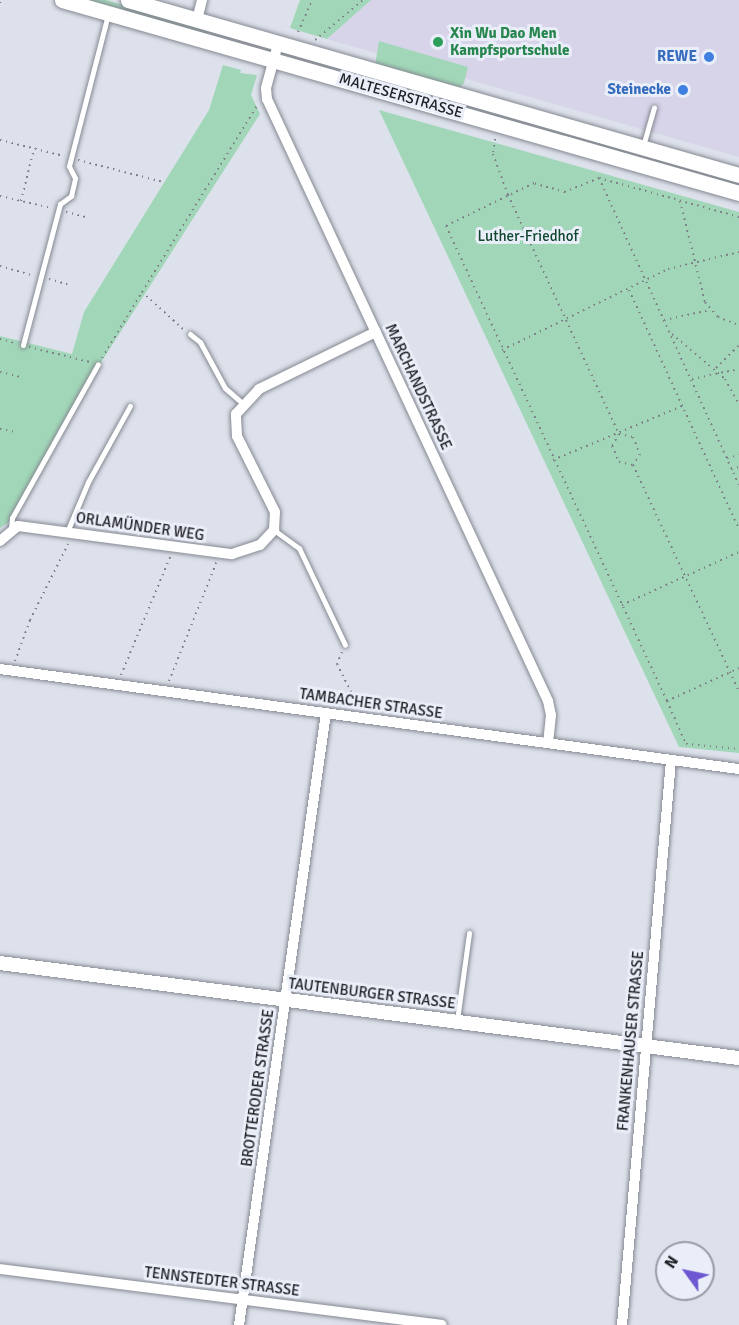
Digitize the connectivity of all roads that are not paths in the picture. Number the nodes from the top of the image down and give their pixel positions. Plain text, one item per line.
1 (62, 0) edge
2 (128, 0) edge
3 (202, 0) edge
4 (109, 14) junction
5 (196, 20) junction
6 (278, 44) junction
7 (274, 60) junction
8 (504, 108) junction
9 (654, 108) dead end
10 (498, 131) junction
11 (643, 148) junction
12 (638, 164) junction
13 (739, 175) edge
14 (739, 193) edge
15 (376, 332) junction
16 (190, 334) road end
17 (22, 345) road end
18 (98, 364) road end
19 (242, 403) junction
20 (130, 406) dead end
21 (11, 529) junction
22 (274, 530) junction
23 (69, 536) junction
24 (0, 541) edge
25 (345, 645) road end
26 (0, 669) edge
27 (326, 713) junction
28 (548, 743) junction
29 (671, 760) junction
30 (739, 768) edge
31 (469, 933) dead end
32 (0, 963) edge
33 (285, 1000) junction
34 (456, 1022) junction
35 (646, 1046) junction
36 (739, 1058) edge
37 (0, 1269) edge
38 (242, 1300) junction
39 (239, 1325) edge
40 (441, 1325) edge
41 (622, 1325) edge

1 - 4 main road, MALTESERSTRASSE
2 - 5 main road, MALTESERSTRASSE
3 - 5 street
4 - 7 main road, MALTESERSTRASSE
4 - 17 lane
5 - 6 main road, MALTESERSTRASSE
6 - 7 street, MARCHANDSTRASSE
6 - 8 main road, MALTESERSTRASSE
7 - 10 main road, MALTESERSTRASSE
7 - 15 street, MARCHANDSTRASSE
8 - 10 main road
8 - 11 main road, MALTESERSTRASSE
9 - 11 lane
10 - 12 main road, MALTESERSTRASSE
11 - 12 main road
11 - 13 main road, MALTESERSTRASSE
12 - 14 main road, MALTESERSTRASSE
15 - 19 street
15 - 28 street, MARCHANDSTRASSE
16 - 19 lane
18 - 21 lane
19 - 22 street
20 - 23 lane
21 - 23 street, ORLAMÜNDER WEG
21 - 24 street
22 - 23 street, ORLAMÜNDER WEG
22 - 25 lane
26 - 27 street, TAMBACHER STRASSE
27 - 28 street, TAMBACHER STRASSE
27 - 33 street, BROTTERODER STRASSE
28 - 29 street, TAMBACHER STRASSE
29 - 30 street, TAMBACHER STRASSE
29 - 35 street, FRANKENHAUSER STRASSE
31 - 34 lane
32 - 33 street, TAUTENBURGER STRASSE
33 - 34 street, TAUTENBURGER STRASSE
33 - 38 street, BROTTERODER STRASSE
34 - 35 street, TAUTENBURGER STRASSE
35 - 36 street, TAUTENBURGER STRASSE
35 - 41 street, FRANKENHAUSER STRASSE
37 - 38 street, TENNSTEDTER STRASSE
38 - 39 street, BROTTERODER STRASSE
38 - 40 street, TENNSTEDTER STRASSE

